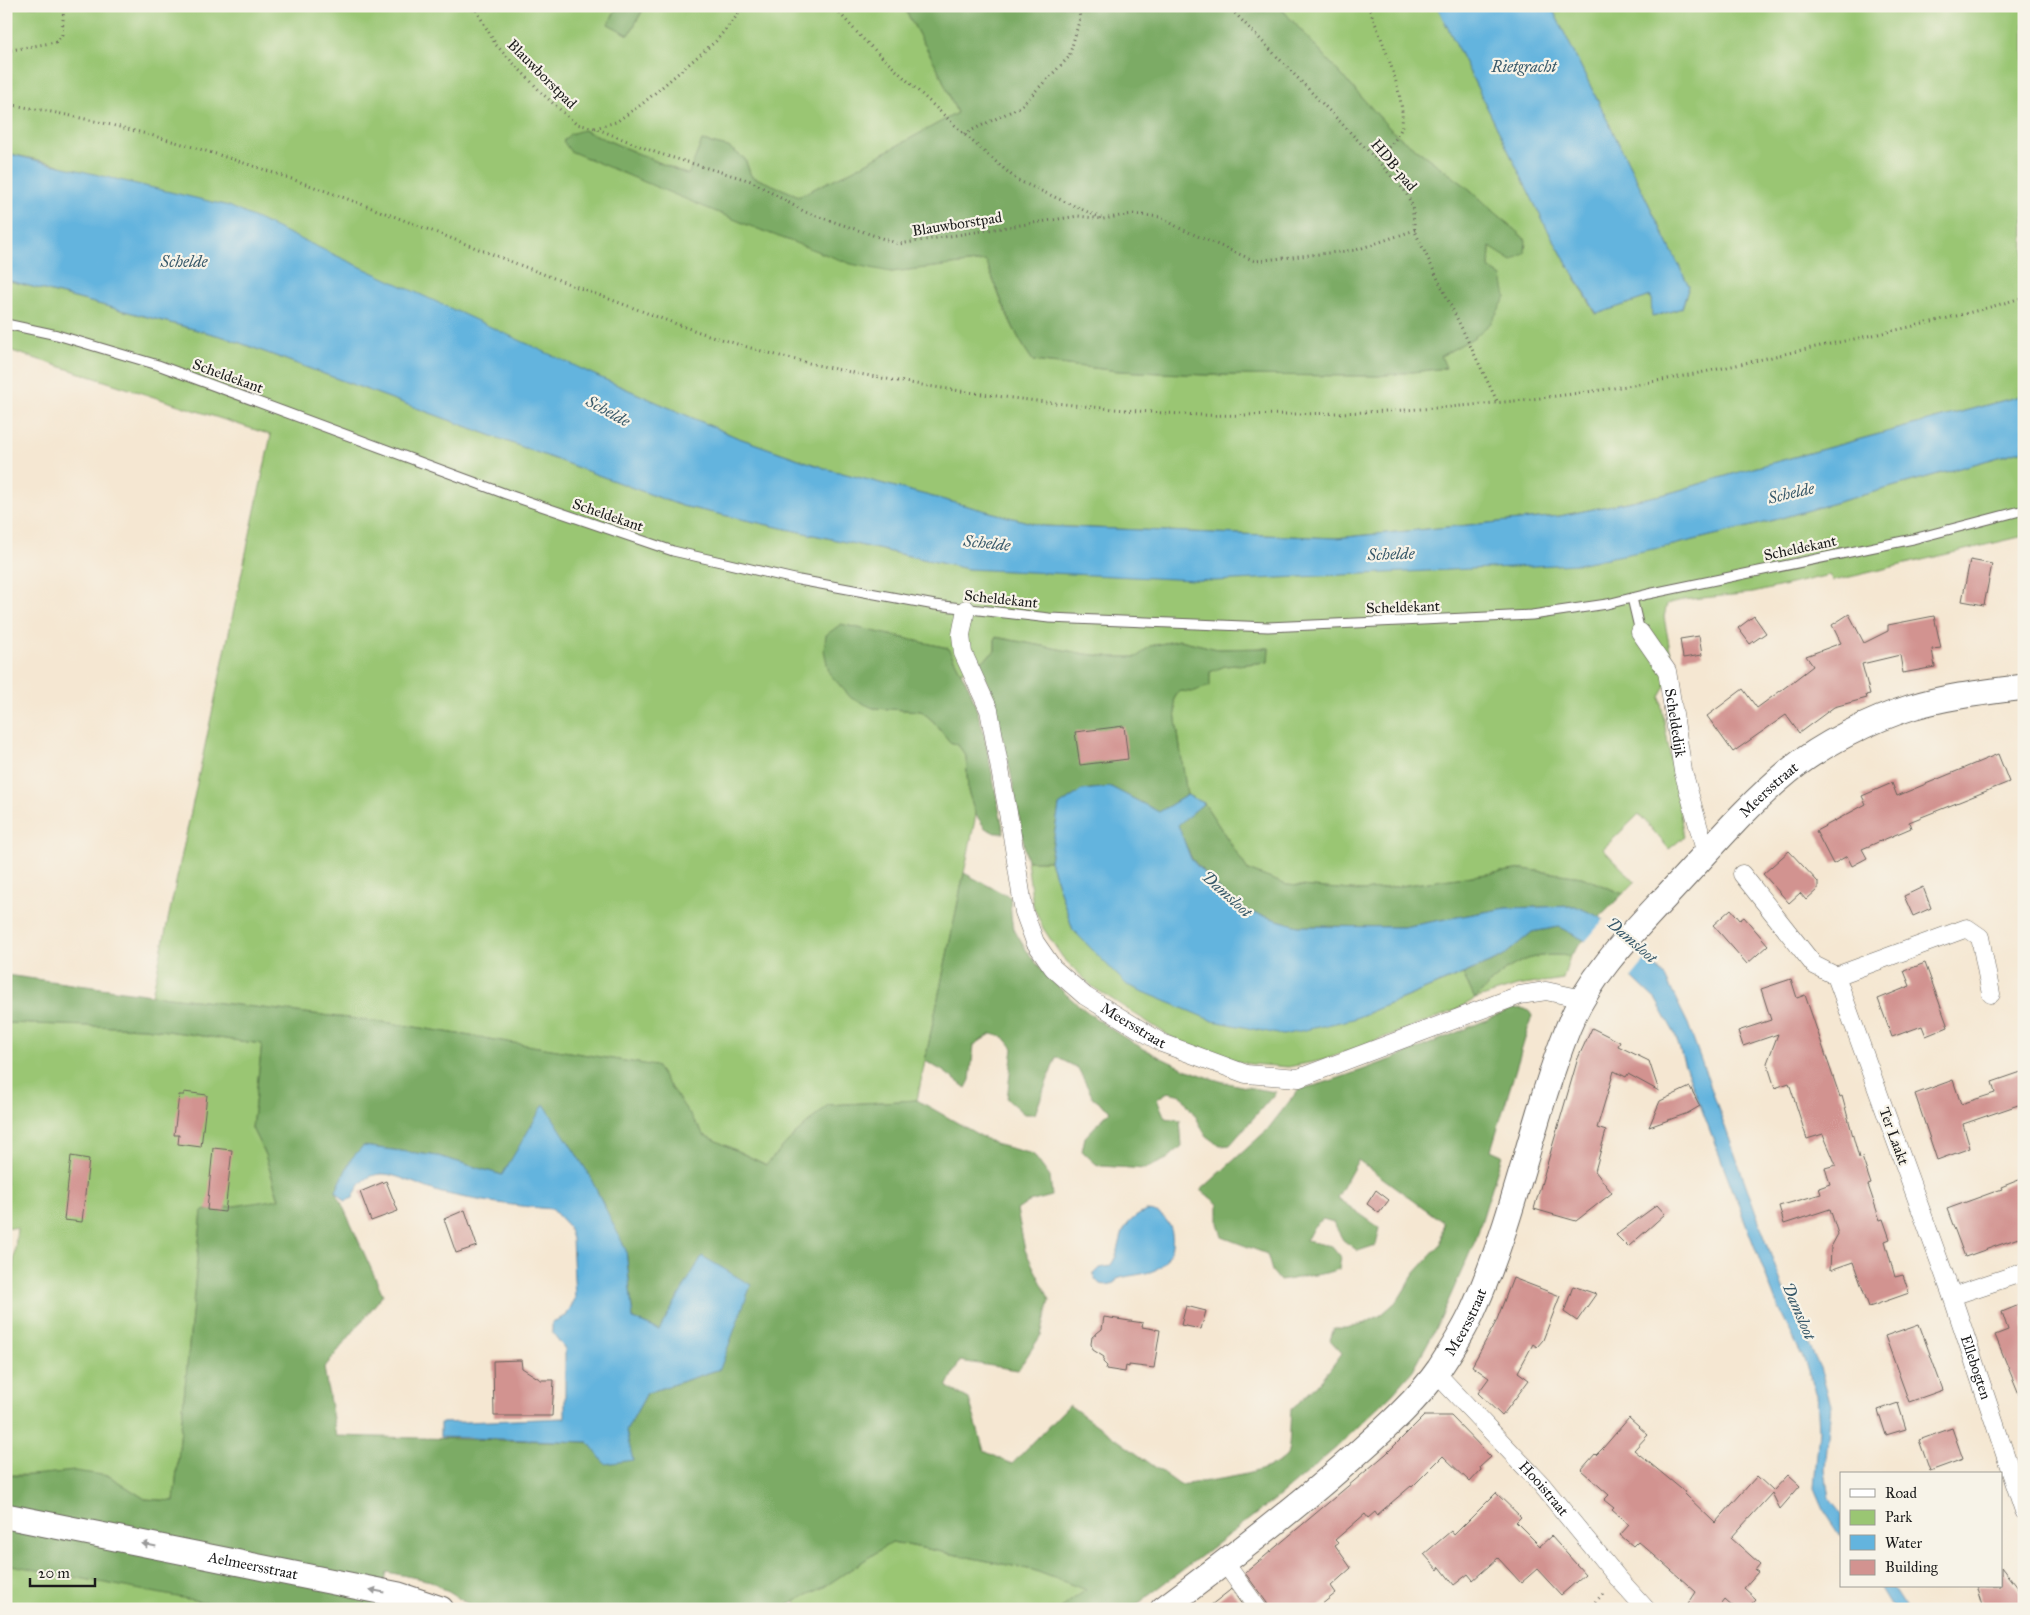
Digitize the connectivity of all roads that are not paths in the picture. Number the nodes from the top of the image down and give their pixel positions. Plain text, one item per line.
1 (6, 324) edge
2 (2024, 510) edge
3 (1632, 598) junction
4 (966, 609) junction
5 (1640, 632) joint
6 (2024, 687) edge
7 (1706, 854) junction
8 (1742, 874) dead end
9 (1836, 976) junction
10 (1991, 994) dead end
11 (1583, 999) junction
12 (2024, 1272) edge
13 (1952, 1296) junction
14 (1436, 1373) junction
15 (2024, 1510) edge
16 (6, 1516) edge
17 (1225, 1562) junction
18 (441, 1609) edge
19 (1162, 1609) edge
20 (1258, 1609) edge
21 (1646, 1609) edge

1 - 4 lane, Scheldekant
2 - 3 lane, Scheldekant
3 - 4 lane, Scheldekant
3 - 5 lane, Scheldedijk
4 - 11 street, Meersstraat
5 - 7 street, Scheldedijk
6 - 7 main road, Meersstraat
7 - 11 main road, Meersstraat
8 - 9 street
9 - 10 street
9 - 13 street, Ter Laakt
11 - 14 main road, Meersstraat
12 - 13 street
13 - 15 street, Ellebogten
14 - 17 main road, Meersstraat
14 - 21 street, Hooistraat
18 -> 16 main road, Aelmeersstraat
17 - 19 main road, Meersstraat
17 - 20 street

